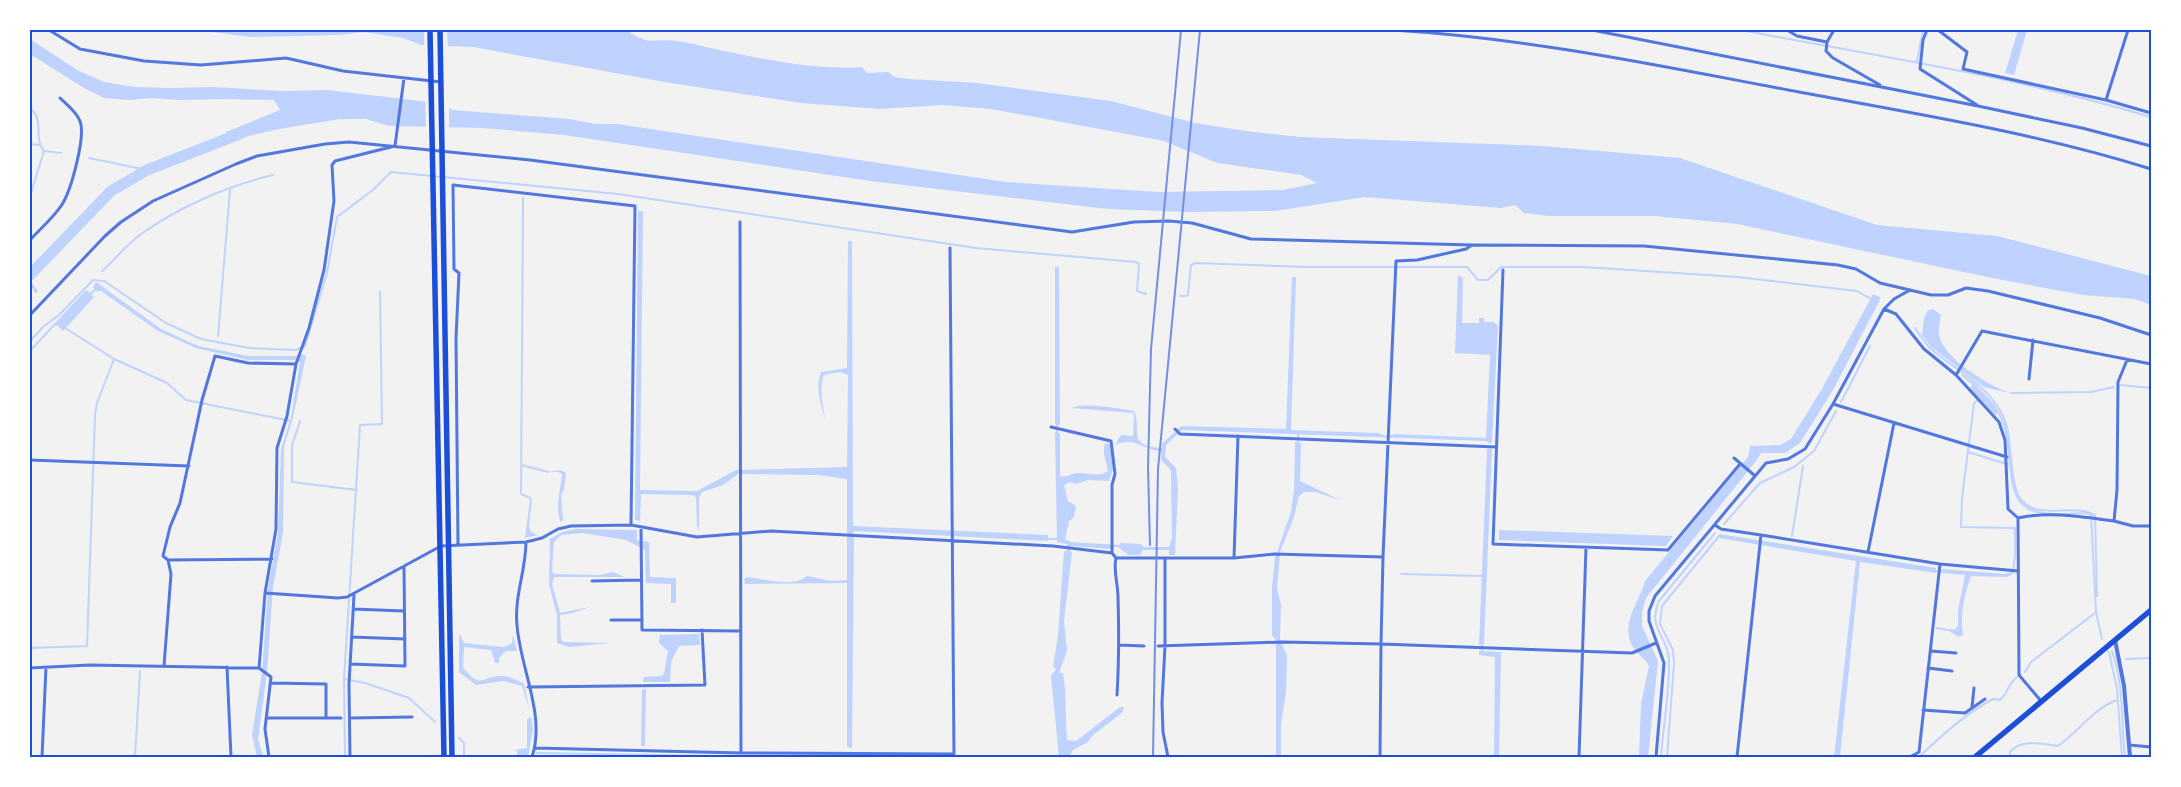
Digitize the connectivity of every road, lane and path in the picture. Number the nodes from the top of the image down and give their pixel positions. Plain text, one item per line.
1 (49, 30) edge
2 (430, 30) edge
3 (440, 30) edge
4 (1392, 30) edge
5 (1592, 30) edge
6 (1787, 30) edge
7 (1834, 30) edge
8 (1927, 30) edge
9 (1938, 30) edge
10 (2128, 30) edge
11 (1827, 42) junction
12 (404, 78) junction
13 (431, 81) junction
14 (441, 82) junction
15 (1883, 87) junction
16 (60, 98) dead end
17 (2106, 100) junction
18 (1978, 106) junction
19 (2151, 113) edge
20 (396, 146) junction
21 (2151, 146) edge
22 (432, 151) junction
23 (442, 152) junction
24 (2151, 169) edge
25 (740, 222) dead end
26 (30, 240) edge
27 (1472, 245) junction
28 (950, 248) dead end
29 (1503, 270) dead end
30 (1910, 290) junction
31 (1884, 308) junction
32 (30, 315) edge
33 (2151, 335) edge
34 (2033, 340) junction
35 (2127, 360) junction
36 (2151, 363) edge
37 (296, 364) junction
38 (1956, 375) junction
39 (2029, 379) dead end
40 (1833, 404) junction
41 (1894, 423) junction
42 (1055, 427) dead end
43 (1174, 429) dead end
44 (1238, 436) junction
45 (1388, 441) junction
46 (1496, 447) junction
47 (1734, 458) dead end
48 (2006, 459) junction
49 (30, 460) edge
50 (1740, 464) junction
51 (189, 466) junction
52 (1753, 474) junction
53 (2018, 518) junction
54 (2114, 521) junction
55 (1714, 524) junction
56 (630, 525) junction
57 (2151, 526) edge
58 (641, 527) junction
59 (740, 532) junction
60 (1761, 536) junction
61 (951, 539) junction
62 (526, 542) junction
63 (458, 544) junction
64 (449, 545) junction
65 (441, 546) junction
66 (1586, 547) junction
67 (1112, 551) junction
68 (1868, 552) junction
69 (1383, 557) junction
70 (1116, 558) junction
71 (1234, 558) junction
72 (272, 559) junction
73 (1165, 559) junction
74 (168, 560) junction
75 (404, 566) junction
76 (1940, 566) junction
77 (2018, 571) junction
78 (641, 580) junction
79 (592, 581) dead end
80 (264, 593) junction
81 (354, 595) junction
82 (353, 609) junction
83 (2151, 610) edge
84 (404, 611) junction
85 (611, 620) dead end
86 (642, 620) junction
87 (702, 630) junction
88 (740, 631) junction
89 (352, 637) junction
90 (404, 639) junction
91 (2115, 640) junction
92 (1656, 643) junction
93 (1381, 644) junction
94 (1119, 645) junction
95 (1144, 646) dead end
96 (1158, 646) dead end
97 (1165, 646) junction
98 (1931, 651) junction
99 (1582, 652) junction
100 (1956, 653) dead end
101 (350, 664) junction
102 (164, 666) junction
103 (46, 667) junction
104 (227, 667) junction
105 (30, 668) edge
106 (258, 668) junction
107 (1928, 668) junction
108 (1952, 671) dead end
109 (271, 683) junction
110 (528, 687) junction
111 (1974, 688) dead end
112 (1117, 695) dead end
113 (1984, 699) dead end
114 (2041, 702) junction
115 (1972, 708) junction
116 (1923, 710) junction
117 (412, 717) dead end
118 (266, 718) junction
119 (326, 718) junction
120 (340, 718) dead end
121 (350, 718) junction
122 (2129, 745) junction
123 (2151, 747) edge
124 (535, 748) junction
125 (740, 753) junction
126 (954, 756) edge
127 (42, 757) edge
128 (231, 757) edge
129 (269, 757) edge
130 (350, 757) edge
131 (444, 757) edge
132 (452, 757) edge
133 (532, 757) edge
134 (1168, 757) edge
135 (1380, 757) edge
136 (1579, 757) edge
137 (1656, 757) edge
138 (1737, 757) edge
139 (1910, 757) edge
140 (1975, 757) edge
141 (2060, 757) edge
142 (2066, 757) edge
143 (2130, 757) edge

1 - 12 street
2 - 13 highway
3 - 14 highway
4 - 24 street
5 - 15 street
6 - 11 street
7 - 11 street
8 - 18 street
9 - 17 street
10 - 17 street
11 - 15 street
12 - 13 street
12 - 20 street
13 - 14 street
13 - 22 highway
14 - 23 highway
15 - 18 street
16 - 26 street
17 - 19 street
18 - 21 street
20 - 22 street
20 - 32 street
20 - 37 street
22 - 23 street
22 - 65 highway
23 - 27 street
23 - 64 highway
25 - 59 street
27 - 30 street
27 - 45 street
28 - 61 street
29 - 46 street
30 - 31 street
30 - 33 street
31 - 38 street
31 - 40 street
34 - 35 street
34 - 38 street
34 - 39 street
35 - 36 street
35 - 54 street
37 - 51 street
37 - 72 street
38 - 48 street
40 - 41 street
40 - 52 street
41 - 48 street
41 - 68 street
42 - 67 street
43 - 44 street
44 - 45 street
44 - 71 street
45 - 46 street
45 - 69 street
46 - 66 street
47 - 50 street
48 - 53 street
49 - 51 street
50 - 52 street
50 - 66 street
51 - 74 street
52 - 55 street
53 - 54 street
53 - 77 street
54 - 57 street
55 - 60 street
55 - 92 street
56 - 58 street
56 - 62 street
56 - 63 street
58 - 59 street
58 - 78 street
59 - 61 street
59 - 88 street
60 - 68 street
60 - 138 street
61 - 67 street
61 - 126 street
62 - 63 street
62 - 110 street
63 - 64 street
64 - 65 street
64 - 132 highway
65 - 75 street
65 - 131 highway
66 - 99 street
67 - 70 street
68 - 76 street
69 - 71 street
69 - 93 street
70 - 73 street
70 - 94 street
71 - 73 street
72 - 74 street
72 - 80 street
73 - 97 street
74 - 102 street
75 - 81 street
75 - 84 street
76 - 77 street
76 - 98 street
77 - 114 street
78 - 79 street
78 - 86 street
80 - 81 street
80 - 106 street
81 - 82 street
82 - 84 street
82 - 89 street
83 - 91 highway
84 - 90 street
85 - 86 street
86 - 87 street
87 - 88 street
87 - 110 street
88 - 125 street
89 - 90 street
89 - 101 street
90 - 101 street
91 - 114 highway
91 - 122 street
92 - 99 street
92 - 137 street
93 - 97 street
93 - 99 street
93 - 135 street
94 - 95 street
94 - 112 street
96 - 97 street
97 - 134 street
98 - 100 street
98 - 107 street
99 - 136 street
101 - 121 street
102 - 103 street
102 - 104 street
103 - 105 street
103 - 127 street
104 - 106 street
104 - 128 street
106 - 109 street
107 - 108 street
107 - 116 street
109 - 118 street
109 - 119 street
110 - 124 street
111 - 115 street
113 - 115 street
114 - 140 highway
115 - 116 street
116 - 139 street
117 - 121 street
118 - 119 street
118 - 129 street
119 - 120 street
121 - 130 street
122 - 123 street
122 - 143 street
124 - 125 street
124 - 133 street
125 - 126 street
141 - 142 street

